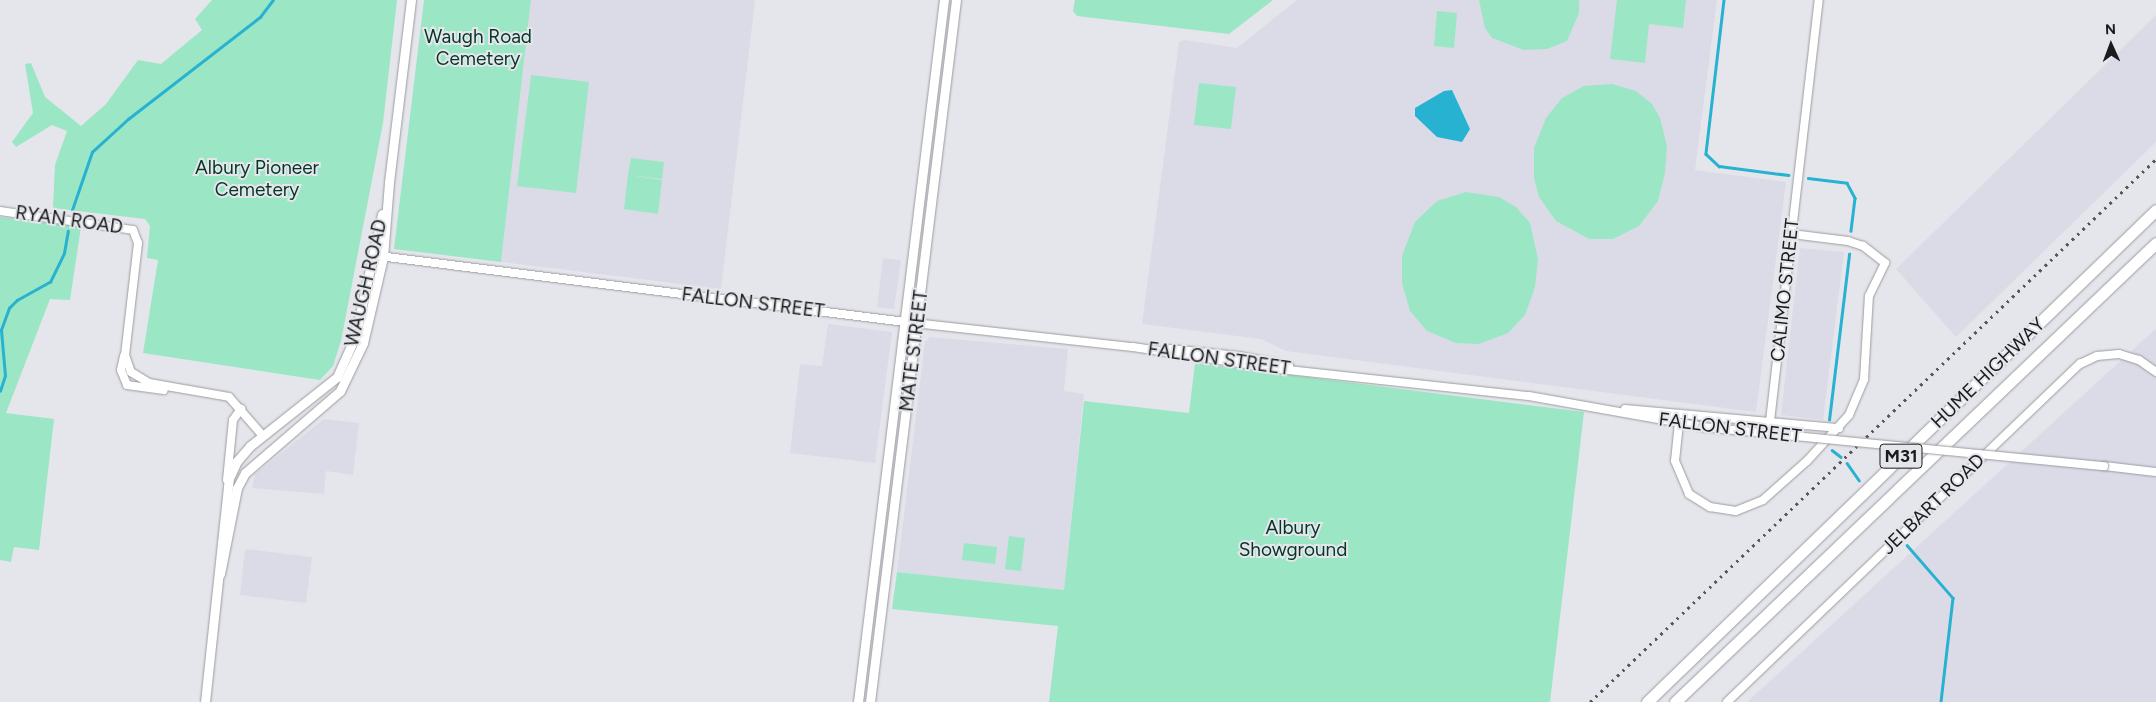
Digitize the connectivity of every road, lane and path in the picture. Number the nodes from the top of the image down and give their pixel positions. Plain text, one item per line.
1 (411, 0) edge
2 (944, 0) edge
3 (956, 0) edge
4 (1819, 0) edge
5 (389, 182) junction
6 (2156, 210) edge
7 (0, 211) edge
8 (1791, 234) junction
9 (2156, 243) edge
10 (373, 255) junction
11 (383, 257) junction
12 (905, 322) junction
13 (917, 323) junction
14 (126, 350) junction
15 (2156, 372) edge
16 (186, 390) junction
17 (242, 409) junction
18 (1610, 410) junction
19 (1770, 421) junction
20 (1679, 423) junction
21 (1839, 428) junction
22 (263, 436) junction
23 (272, 447) junction
24 (2156, 472) edge
25 (226, 489) junction
26 (220, 574) junction
27 (205, 702) edge
28 (858, 702) edge
29 (870, 702) edge
30 (1647, 702) edge
31 (1676, 702) edge
32 (1726, 702) edge

1 - 5 main road, WAUGH ROAD
2 - 12 main road, MATE STREET
3 - 13 main road, MATE STREET
4 - 8 street, CALIMO STREET
5 - 10 main road, WAUGH ROAD
5 - 11 main road, WAUGH ROAD
6 - 30 highway, HUME HIGHWAY / M31
7 - 14 street, RYAN ROAD
8 - 19 street, CALIMO STREET
8 - 21 street
9 - 31 highway, HUME HIGHWAY / M31
10 - 11 street, FALLON STREET
10 - 22 main road, WAUGH ROAD
11 - 12 street, FALLON STREET
11 - 23 main road, WAUGH ROAD
12 - 13 street, FALLON STREET
12 - 28 main road, MATE STREET
13 - 18 street, FALLON STREET
13 - 29 main road, MATE STREET
14 - 16 street
14 - 16 street
15 - 32 street, JELBART ROAD
16 - 17 street
17 - 22 street
17 - 25 street
18 - 19 street
18 - 20 street, FALLON STREET
19 - 21 street
20 - 21 street
20 - 24 street, FALLON STREET, bridge
22 - 23 main road
22 - 25 main road, WAUGH ROAD
23 - 26 main road, WAUGH ROAD
25 - 26 main road, WAUGH ROAD
26 - 27 main road

